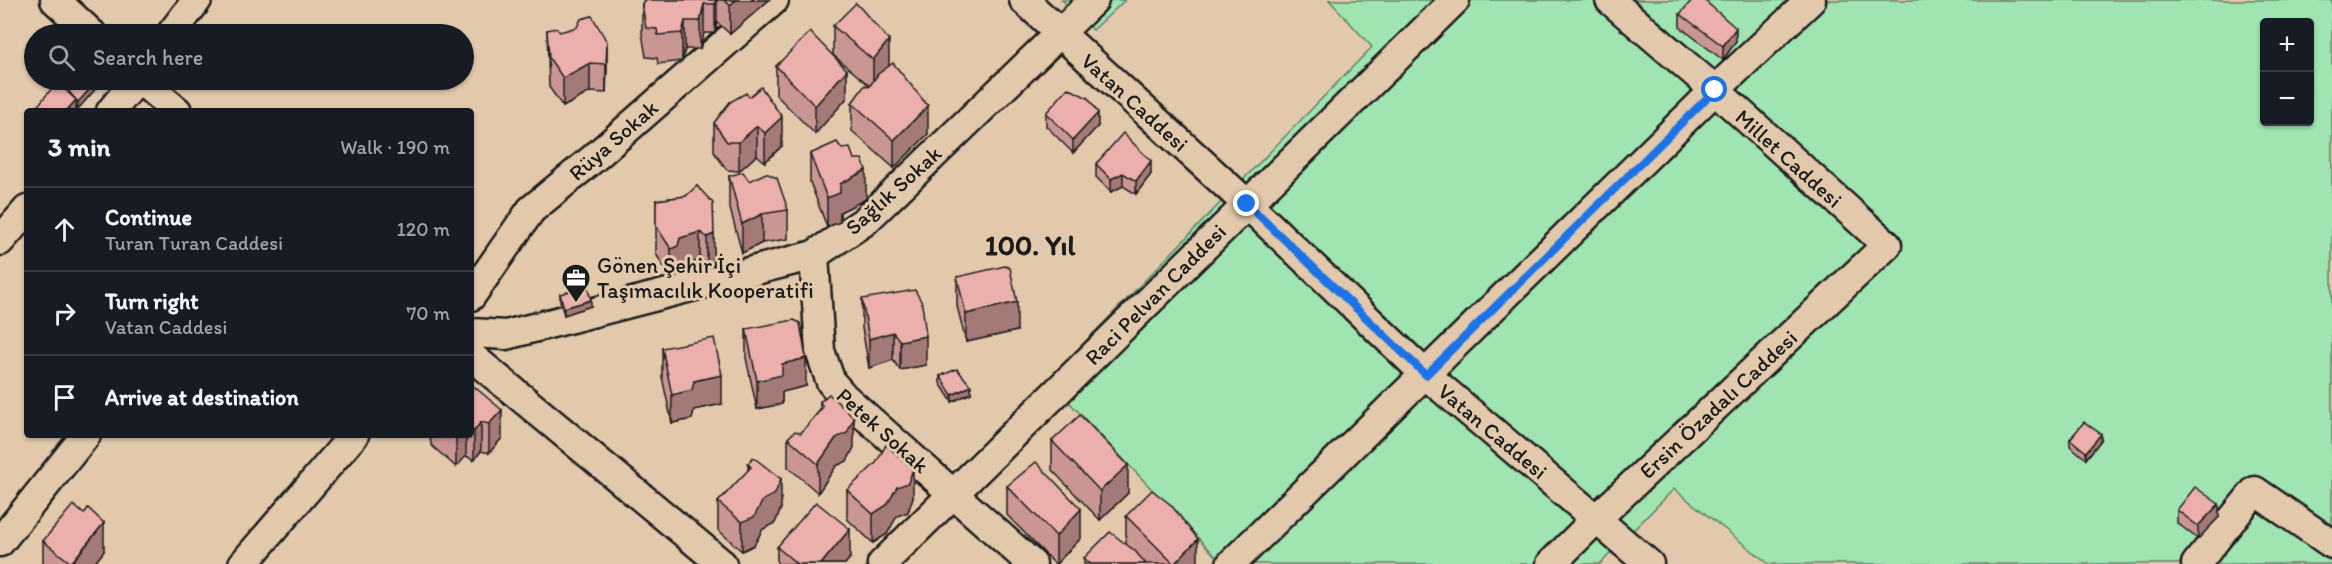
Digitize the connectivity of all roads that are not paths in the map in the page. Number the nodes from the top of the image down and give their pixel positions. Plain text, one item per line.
1 (55, 0) edge
2 (197, 0) edge
3 (774, 0) edge
4 (1024, 0) edge
5 (1094, 0) edge
6 (1455, 0) edge
7 (1610, 0) edge
8 (1811, 0) edge
9 (81, 24) edge
10 (179, 24) edge
11 (1059, 33) junction
12 (130, 90) edge
13 (151, 90) edge
14 (1715, 90) junction
15 (114, 108) edge
16 (173, 108) edge
17 (1247, 204) junction
18 (24, 214) edge
19 (0, 242) edge
20 (1887, 245) joint
21 (814, 255) junction
22 (474, 292) edge
23 (474, 333) edge
24 (474, 358) edge
25 (1426, 375) junction
26 (84, 438) edge
27 (351, 438) edge
28 (953, 494) junction
29 (1596, 519) junction
30 (0, 542) edge
31 (2332, 544) edge
32 (243, 564) edge
33 (722, 564) edge
34 (882, 564) edge
35 (1032, 564) edge
36 (1231, 564) edge
37 (1551, 564) edge
38 (1649, 564) edge
39 (2196, 564) edge

1 - 9 street
2 - 10 street
3 - 22 street, Rüya Sokak
4 - 11 street, Vatan Caddesi
5 - 11 street, Sağlık Sokak
6 - 17 street, Raci Pelvan Caddesi
7 - 14 street, Millet Caddesi
8 - 14 street
11 - 17 street, Vatan Caddesi
11 - 21 street, Sağlık Sokak
12 - 15 street
13 - 16 street
14 - 20 street, Millet Caddesi
14 - 25 street
17 - 25 street, Vatan Caddesi
17 - 28 street, Raci Pelvan Caddesi
18 - 19 street
20 - 29 street, Ersin Özadalı Caddesi
21 - 23 street, Sağlık Sokak
21 - 28 street, Petek Sokak
24 - 33 street
25 - 29 street, Vatan Caddesi
25 - 36 street
26 - 30 street
27 - 32 street
28 - 34 street, Raci Pelvan Caddesi
28 - 35 street, Petek Sokak
29 - 37 street, Ersin Özadalı Caddesi
29 - 38 street, Vatan Caddesi
31 - 39 street

